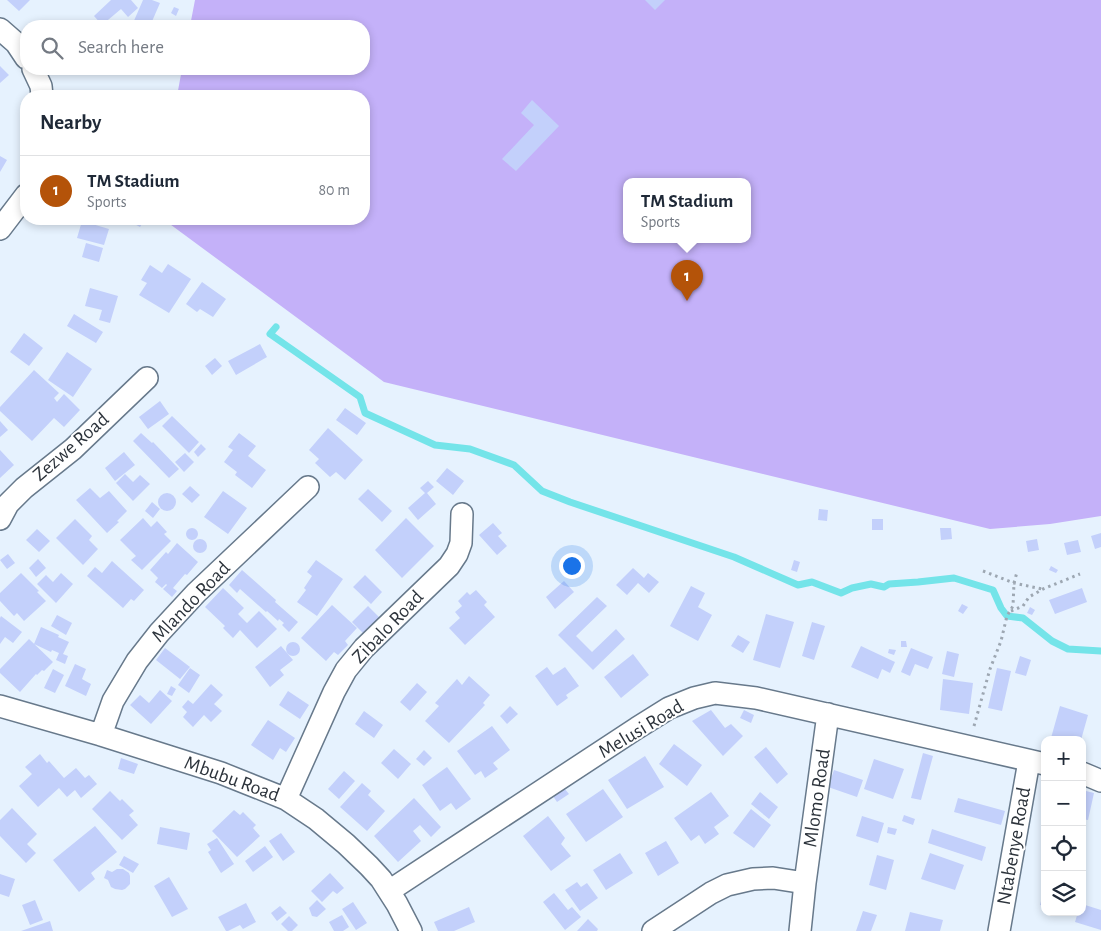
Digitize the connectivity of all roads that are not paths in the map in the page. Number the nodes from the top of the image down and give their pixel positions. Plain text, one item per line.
1 (0, 29) edge
2 (20, 49) edge
3 (36, 75) edge
4 (42, 90) edge
5 (20, 203) edge
6 (0, 229) edge
7 (146, 378) dead end
8 (308, 487) dead end
9 (462, 514) dead end
10 (0, 519) edge
11 (0, 706) edge
12 (828, 714) junction
13 (101, 735) junction
14 (1037, 762) edge
15 (1086, 775) edge
16 (1101, 781) edge
17 (286, 799) junction
18 (805, 883) junction
19 (389, 891) junction
20 (411, 931) edge
21 (652, 931) edge
22 (800, 931) edge
23 (999, 931) edge

1 - 2 street
3 - 4 street
5 - 6 street
7 - 10 street, Zezwe Road
8 - 13 street, Mlando Road
9 - 17 street, Zibalo Road
11 - 13 street, Mbubu Road
12 - 14 street, Melusi Road
12 - 18 street, Mlomo Road
12 - 19 street, Melusi Road
13 - 17 street, Mbubu Road
14 - 23 street, Ntabenye Road
15 - 16 street
17 - 19 street, Mbubu Road
18 - 21 street
18 - 22 street, Mlomo Road
19 - 20 street, Mbubu Road

